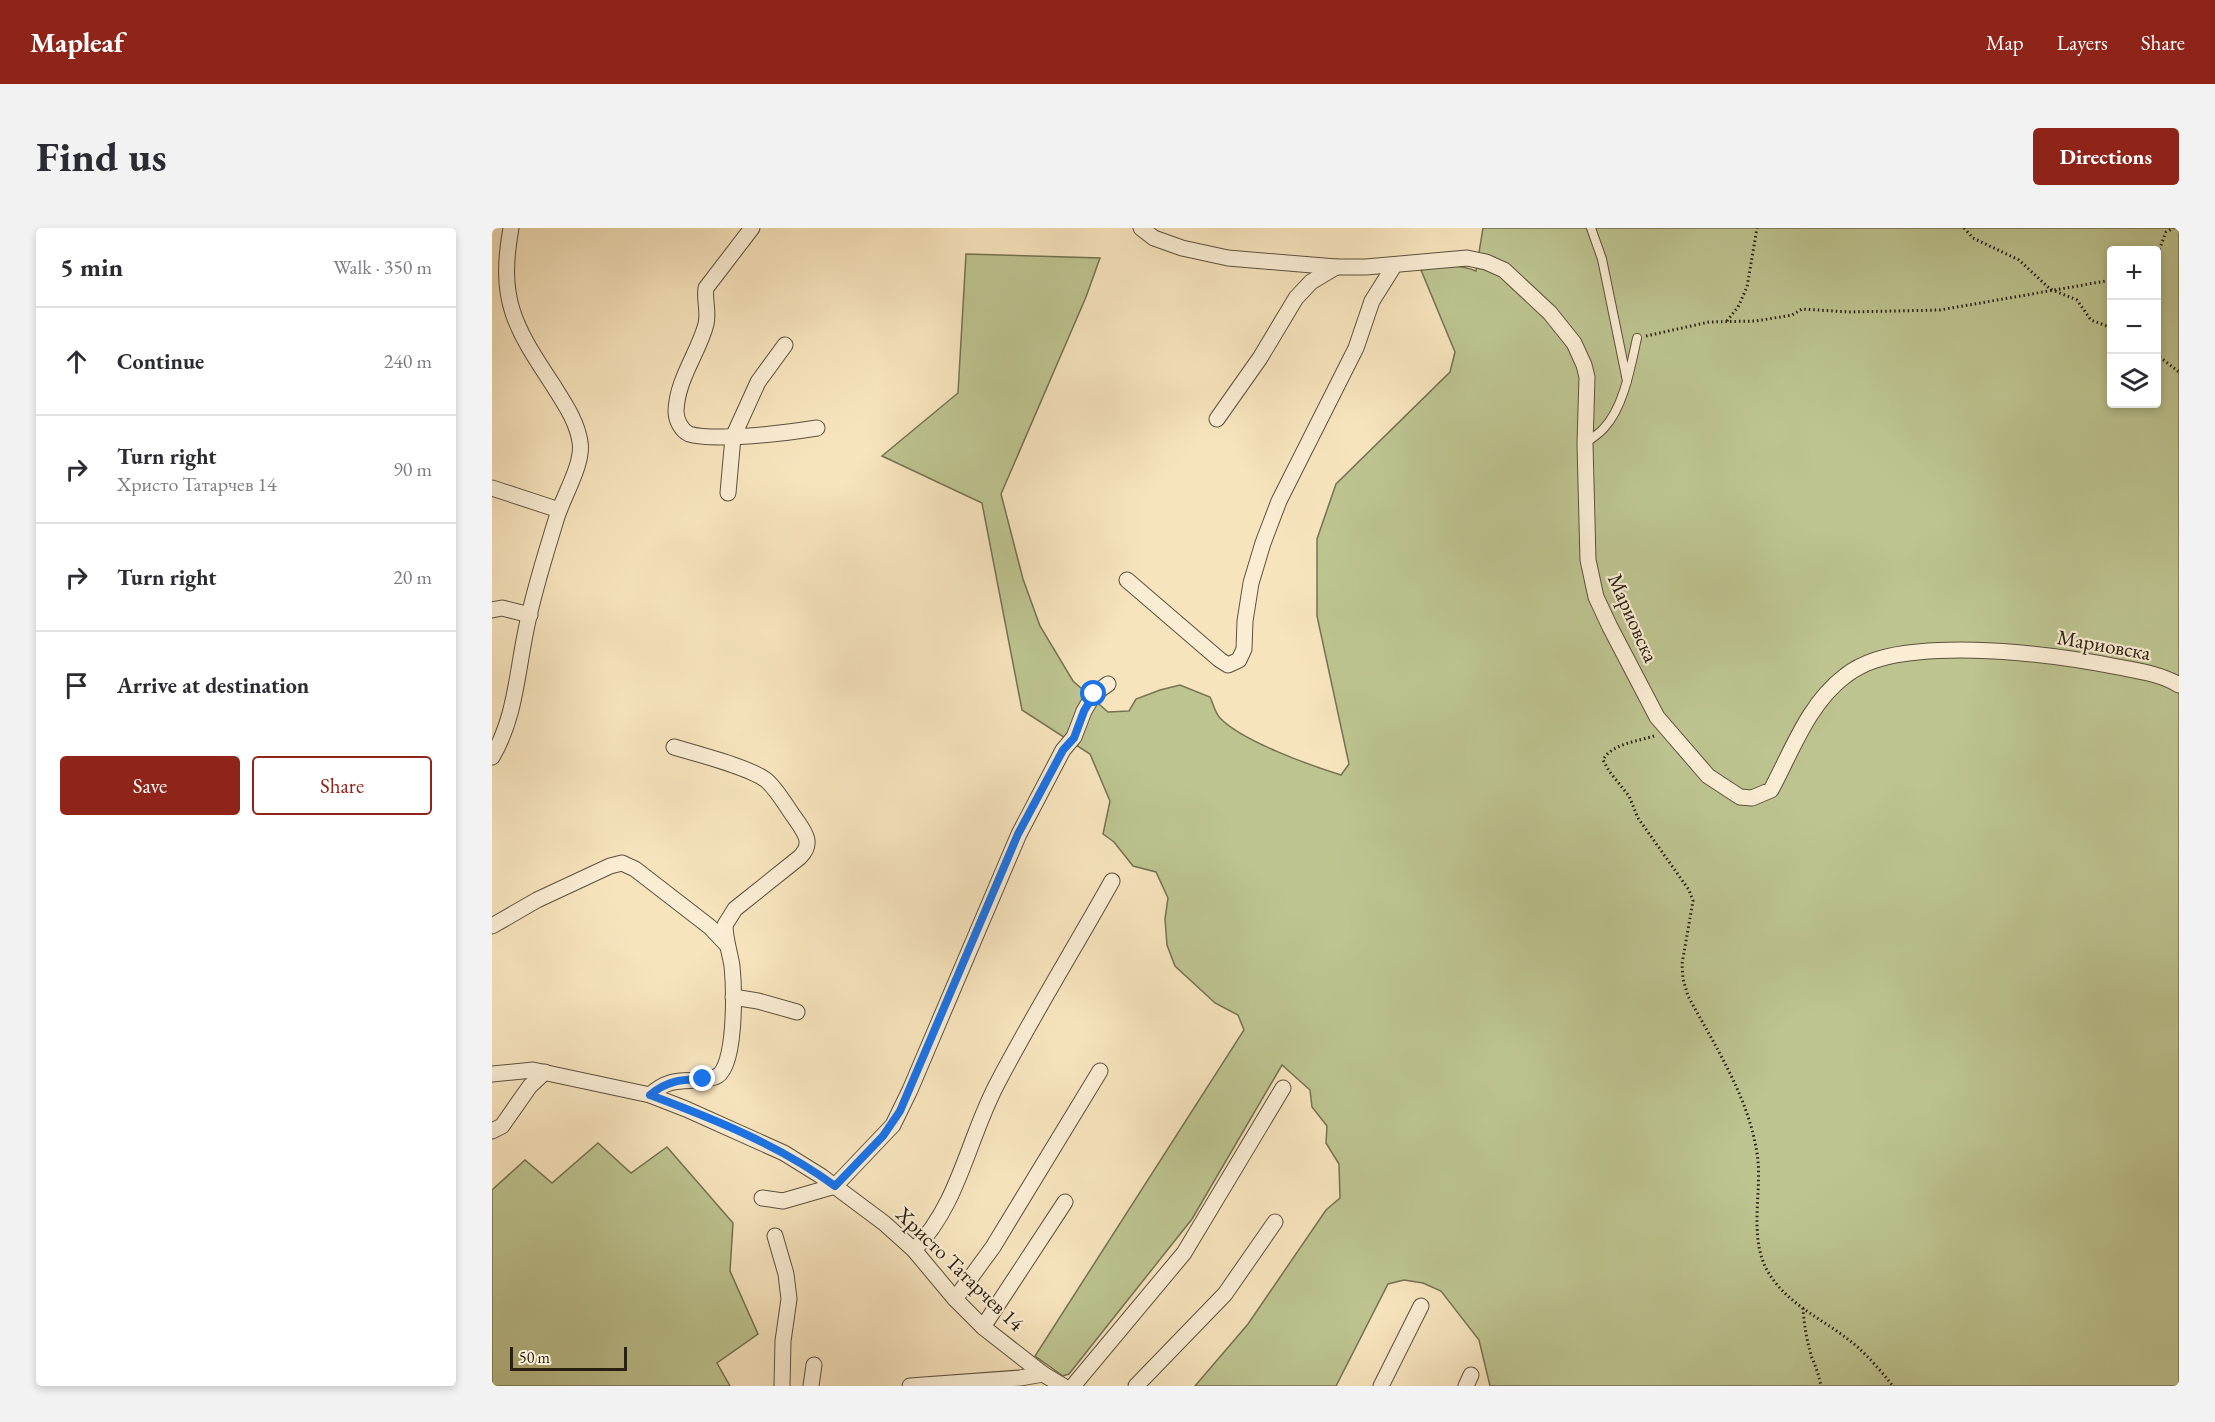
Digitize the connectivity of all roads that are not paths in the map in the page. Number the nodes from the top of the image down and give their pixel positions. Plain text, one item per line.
1 (511, 228) edge
2 (752, 228) edge
3 (1141, 228) edge
4 (1591, 228) edge
5 (1394, 266) junction
6 (1336, 267) junction
7 (1637, 338) road end
8 (785, 345) dead end
9 (1627, 381) junction
10 (1217, 419) dead end
11 (817, 428) dead end
12 (733, 436) junction
13 (1585, 444) junction
14 (492, 488) edge
15 (728, 493) dead end
16 (559, 510) junction
17 (1127, 580) dead end
18 (492, 610) edge
19 (530, 615) junction
20 (1108, 684) dead end
21 (2179, 685) edge
22 (674, 747) dead end
23 (492, 757) edge
24 (1112, 881) dead end
25 (492, 926) edge
26 (729, 948) junction
27 (734, 997) junction
28 (797, 1012) dead end
29 (1100, 1071) dead end
30 (545, 1072) junction
31 (492, 1074) edge
32 (1283, 1088) dead end
33 (650, 1095) junction
34 (492, 1131) edge
35 (835, 1186) junction
36 (762, 1198) dead end
37 (1065, 1202) dead end
38 (1275, 1222) dead end
39 (775, 1236) dead end
40 (914, 1250) junction
41 (955, 1299) junction
42 (1421, 1306) dead end
43 (983, 1327) junction
44 (814, 1365) dead end
45 (1043, 1374) junction
46 (782, 1386) edge
47 (811, 1386) edge
48 (910, 1386) edge
49 (1063, 1386) edge
50 (1073, 1386) edge
51 (1136, 1386) edge
52 (1382, 1386) edge

1 - 16 street
2 - 12 street
3 - 6 street, Мариовска
4 - 9 lane
5 - 6 street, Мариовска
5 - 13 street, Мариовска
5 - 17 street
6 - 10 street
7 - 9 lane
8 - 12 street
9 - 13 lane
11 - 12 street
12 - 15 street
13 - 21 street, Мариовска
14 - 16 street
16 - 19 street
18 - 19 street
19 - 23 street
20 - 35 street
22 - 26 street
24 - 40 street
25 - 26 street
26 - 27 street
27 - 28 street
27 - 33 street
29 - 41 street
30 - 31 street, Христо Татарчев 14
30 - 33 street, Христо Татарчев 14
30 - 34 street
32 - 50 street
33 - 35 street, Христо Татарчев 14
35 - 36 street
35 - 40 street, Христо Татарчев 14
37 - 43 street
38 - 51 street
39 - 46 street
40 - 41 street, Христо Татарчев 14
41 - 43 street, Христо Татарчев 14
42 - 52 street
43 - 45 street, Христо Татарчев 14
44 - 47 street
45 - 48 street
45 - 49 street, Христо Татарчев 14

